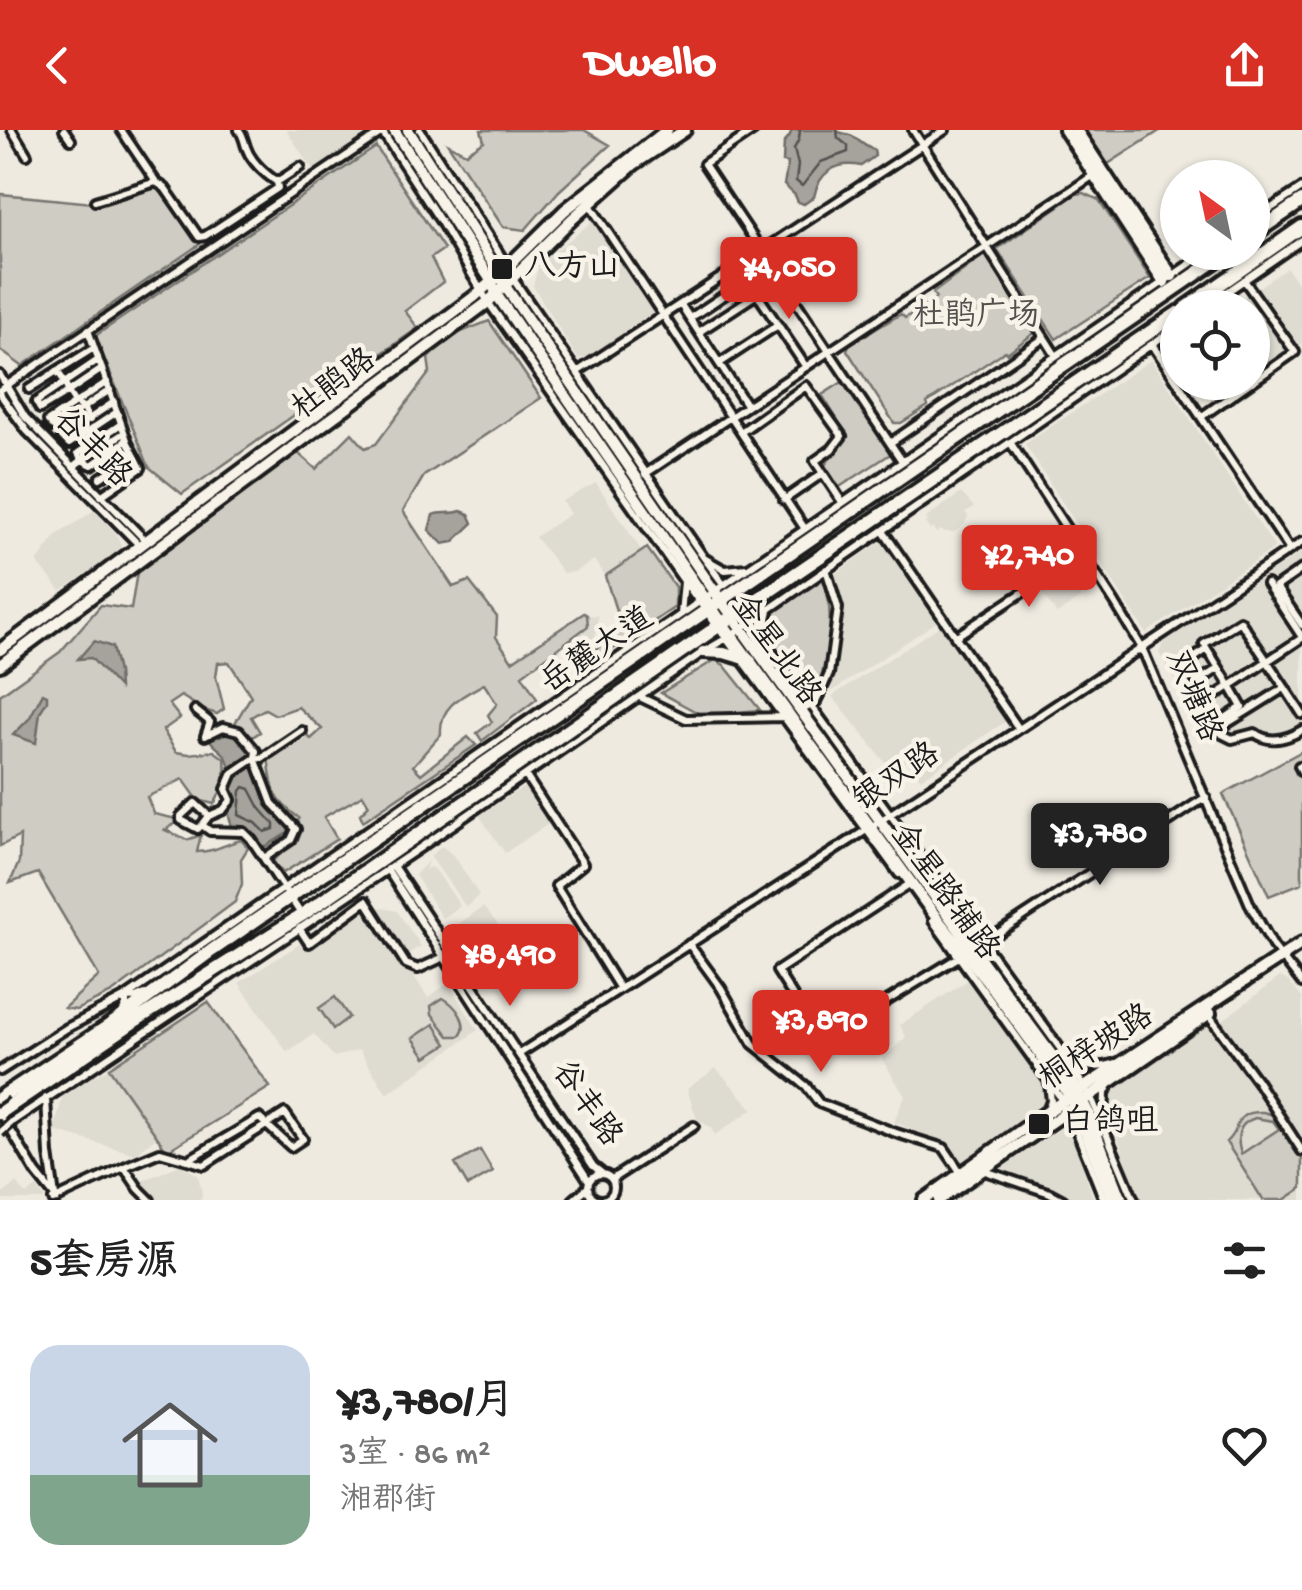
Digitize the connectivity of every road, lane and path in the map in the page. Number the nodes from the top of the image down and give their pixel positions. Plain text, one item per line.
1 (12, 130) edge
2 (64, 130) edge
3 (133, 130) edge
4 (239, 130) edge
5 (386, 130) edge
6 (408, 130) edge
7 (420, 130) edge
8 (666, 130) edge
9 (685, 130) edge
10 (754, 130) edge
11 (913, 130) edge
12 (945, 130) edge
13 (1065, 130) edge
14 (1076, 130) edge
15 (123, 133) edge
16 (71, 140) dead end
17 (923, 145) junction
18 (28, 155) dead end
19 (300, 167) dead end
20 (1095, 175) junction
21 (156, 182) junction
22 (277, 182) junction
23 (1302, 188) edge
24 (95, 202) dead end
25 (1302, 202) edge
26 (590, 206) junction
27 (1270, 210) edge
28 (233, 218) junction
29 (1270, 224) edge
30 (1302, 227) edge
31 (241, 229) junction
32 (1302, 240) edge
33 (988, 246) junction
34 (763, 252) junction
35 (739, 267) junction
36 (1181, 270) edge
37 (1201, 270) edge
38 (496, 278) junction
39 (1168, 279) junction
40 (747, 280) junction
41 (1244, 280) junction
42 (500, 290) junction
43 (1212, 290) edge
44 (1230, 290) edge
45 (1251, 290) edge
46 (756, 294) junction
47 (681, 304) junction
48 (664, 316) junction
49 (1270, 317) edge
50 (690, 318) junction
51 (778, 325) junction
52 (1160, 326) edge
53 (88, 330) junction
54 (700, 332) junction
55 (1044, 338) junction
56 (1160, 338) edge
57 (1152, 344) junction
58 (94, 348) junction
59 (830, 350) junction
60 (1056, 356) junction
61 (98, 360) junction
62 (720, 363) junction
63 (806, 366) junction
64 (102, 369) junction
65 (1270, 369) edge
66 (58, 371) junction
67 (577, 372) junction
68 (0, 376) edge
69 (65, 382) junction
70 (108, 386) junction
71 (2, 390) edge
72 (29, 390) dead end
73 (770, 390) junction
74 (68, 392) junction
75 (1226, 400) edge
76 (114, 402) junction
77 (780, 402) junction
78 (79, 405) junction
79 (747, 406) junction
80 (117, 412) junction
81 (731, 416) junction
82 (1201, 417) junction
83 (90, 418) junction
84 (90, 430) junction
85 (124, 432) junction
86 (741, 432) junction
87 (1010, 442) junction
88 (890, 443) junction
89 (99, 444) junction
90 (134, 455) junction
91 (82, 460) junction
92 (902, 461) junction
93 (73, 467) junction
94 (823, 473) junction
95 (645, 474) junction
96 (100, 478) dead end
97 (101, 496) junction
98 (784, 500) junction
99 (843, 502) junction
100 (883, 531) junction
101 (808, 534) junction
102 (1302, 542) edge
103 (147, 548) junction
104 (1290, 550) junction
105 (1083, 553) junction
106 (704, 558) junction
107 (748, 568) junction
108 (826, 570) junction
109 (1302, 570) edge
110 (684, 581) junction
111 (1267, 584) dead end
112 (714, 599) junction
113 (767, 610) junction
114 (681, 614) junction
115 (733, 625) junction
116 (1302, 625) edge
117 (761, 637) junction
118 (955, 637) junction
119 (1302, 638) edge
120 (1142, 648) junction
121 (1208, 649) junction
122 (0, 650) edge
123 (703, 652) junction
124 (751, 658) junction
125 (1267, 662) junction
126 (0, 665) edge
127 (1183, 666) dead end
128 (1219, 668) junction
129 (1196, 683) dead end
130 (1230, 686) junction
131 (1284, 688) junction
132 (639, 696) junction
133 (1207, 701) dead end
134 (1299, 703) edge
135 (195, 710) dead end
136 (801, 711) junction
137 (1302, 714) edge
138 (1221, 721) dead end
139 (1019, 729) junction
140 (1302, 730) edge
141 (302, 731) dead end
142 (255, 758) junction
143 (526, 775) junction
144 (1206, 797) junction
145 (209, 816) junction
146 (877, 823) junction
147 (202, 825) junction
148 (264, 858) junction
149 (390, 868) junction
150 (909, 885) junction
151 (287, 892) junction
152 (300, 922) junction
153 (1302, 943) edge
154 (689, 944) junction
155 (1302, 950) edge
156 (966, 953) junction
157 (444, 957) junction
158 (1284, 959) junction
159 (1302, 983) edge
160 (620, 989) junction
161 (156, 992) junction
162 (126, 996) junction
163 (1208, 1014) junction
164 (119, 1019) junction
165 (519, 1054) junction
166 (1067, 1058) junction
167 (1122, 1062) junction
168 (66, 1068) junction
169 (0, 1072) edge
170 (1048, 1078) junction
171 (1112, 1080) junction
172 (49, 1096) junction
173 (1076, 1098) junction
174 (6, 1114) edge
175 (1046, 1119) junction
176 (266, 1124) junction
177 (694, 1126) dead end
178 (1104, 1128) junction
179 (1077, 1133) junction
180 (1302, 1151) edge
181 (124, 1167) junction
182 (984, 1170) junction
183 (962, 1173) junction
184 (603, 1174) junction
185 (612, 1180) junction
186 (589, 1184) junction
187 (614, 1189) junction
188 (957, 1195) edge
189 (56, 1199) edge
190 (150, 1200) edge
191 (573, 1200) edge
192 (597, 1200) edge
193 (617, 1200) edge
194 (924, 1200) edge
195 (939, 1200) edge
196 (1064, 1200) edge
197 (1104, 1200) edge
198 (1112, 1200) edge
199 (1122, 1200) edge
200 (1134, 1200) edge

1 - 18 street
2 - 16 street
3 - 15 street
4 - 22 street
5 - 31 street
5 - 38 main road, 金星北路
6 - 38 main road, 金星北路
7 - 38 street
8 - 38 main road, 杜鹃路
9 - 26 main road, 杜鹃路
10 - 34 street
11 - 17 street
12 - 17 street
13 - 20 main road
14 - 39 main road
15 - 21 street
17 - 33 street
17 - 34 street
19 - 22 street
20 - 33 street
20 - 39 main road
21 - 24 street
21 - 28 street
22 - 28 street
23 - 27 street
25 - 29 highway
26 - 42 main road, 杜鹃路
26 - 48 street
28 - 31 street
30 - 43 highway
31 - 53 street
32 - 41 street
33 - 55 street
33 - 59 street
34 - 35 street
34 - 59 street
35 - 40 street
35 - 47 street
36 - 39 street
37 - 101 highway, 岳麓大道
38 - 42 main road, 金星北路
38 - 42 street
38 - 103 main road, 杜鹃路
39 - 60 street
40 - 46 street
40 - 50 street
41 - 44 street
41 - 45 street
42 - 67 street, 金星路辅路
42 - 103 main road, 杜鹃路
42 - 110 street, 金星路辅路
42 - 112 main road, 金星北路
46 - 51 street
46 - 54 street
47 - 48 street
47 - 50 street
48 - 67 street
48 - 81 street
49 - 65 street
50 - 54 street
51 - 62 street
51 - 63 street
52 - 115 highway, 岳麓大道
53 - 58 street
53 - 71 street
54 - 62 street
55 - 60 street
55 - 88 street
56 - 57 street
57 - 82 street
57 - 87 street
58 - 61 street
58 - 66 street
59 - 63 street
59 - 88 street
60 - 92 street
61 - 64 street
61 - 69 street
62 - 79 street
63 - 73 street
64 - 70 street
64 - 74 street
66 - 69 street
66 - 72 street
67 - 95 street, 金星路辅路
68 - 71 street, 谷丰路
69 - 74 street
69 - 74 street
70 - 76 street
70 - 78 street
71 - 93 street, 谷丰路
71 - 103 street, 谷丰路
73 - 77 street
73 - 79 street
74 - 78 street
75 - 82 street
76 - 80 street
76 - 83 street
77 - 86 street
77 - 94 street
78 - 83 street
79 - 81 street
80 - 84 street
80 - 85 street
81 - 86 street
81 - 95 street
82 - 104 street
83 - 84 street
83 - 84 street
84 - 89 street
85 - 89 street
85 - 90 street
85 - 91 street
86 - 98 street
87 - 100 street
87 - 105 street, 双塘路
88 - 92 street
89 - 91 street
90 - 96 street
90 - 97 street
91 - 93 street
92 - 99 street
93 - 97 street, 谷丰路
94 - 98 street
94 - 99 street
95 - 106 street, 金星路辅路
97 - 103 street, 谷丰路
98 - 101 street
99 - 101 street
100 - 108 street
100 - 118 street
101 - 107 street
101 - 112 highway, 岳麓大道
102 - 104 street, 银双路
103 - 122 main road, 杜鹃路
103 - 126 main road, 杜鹃路
104 - 120 street, 银双路
105 - 118 street
105 - 120 street, 双塘路
106 - 107 street
106 - 112 street, 金星路辅路
107 - 112 street
108 - 113 street
108 - 136 street
109 - 116 street
110 - 112 street, 金星路辅路
110 - 114 street
111 - 119 street
112 - 114 street
112 - 115 main road, 金星北路
112 - 115 street, 金星路辅路
112 - 151 highway, 岳麓大道
113 - 115 street
113 - 117 main road
114 - 151 street
115 - 117 street, 金星路辅路
115 - 123 street
115 - 124 main road, 金星北路
115 - 124 street, 金星路辅路
115 - 152 highway, 岳麓大道
117 - 124 main road
117 - 136 street, 金星路辅路
118 - 139 street
119 - 125 street
120 - 139 street, 银双路
120 - 144 street, 双塘路
121 - 125 street
121 - 127 street
121 - 128 street
123 - 124 main road
123 - 132 street
124 - 136 main road, 金星北路
124 - 146 street, 金星路辅路
125 - 130 street
125 - 131 street
128 - 129 street
128 - 130 street
130 - 133 street
130 - 138 street
131 - 134 street
131 - 140 street
132 - 136 street
132 - 143 street
134 - 137 street
135 - 142 street
136 - 146 main road, 金星北路
139 - 146 street, 银双路
141 - 142 street
142 - 145 street
142 - 148 street
143 - 149 street
143 - 160 street
144 - 156 street
144 - 158 street, 双塘路
145 - 147 street
145 - 147 street
146 - 150 main road, 金星北路
146 - 154 street, 银双路
146 - 156 main road, 金星北路
146 - 166 street, 金星路辅路
147 - 148 street
148 - 151 street
149 - 152 street
149 - 157 street, 谷丰路
149 - 165 street, 谷丰路
150 - 156 main road, 金星北路
150 - 156 street
151 - 152 street
151 - 161 highway, 岳麓大道
151 - 162 street
152 - 157 street
152 - 168 highway, 岳麓大道
152 - 172 street
153 - 158 main road, 桐梓坡路
154 - 160 street, 银双路
154 - 183 street
155 - 158 main road, 桐梓坡路
156 - 170 street, 金星路辅路
156 - 173 main road, 金星北路
157 - 186 street, 谷丰路
158 - 159 street, 双塘路
158 - 163 main road, 桐梓坡路
158 - 167 main road, 桐梓坡路
160 - 165 street, 银双路
161 - 162 street
161 - 164 highway, 岳麓大道
162 - 164 street
162 - 169 street
163 - 171 main road, 桐梓坡路
163 - 180 street
164 - 174 highway, 岳麓大道
165 - 184 street, 谷丰路
166 - 167 street
166 - 173 street, 金星路辅路
167 - 173 main road, 桐梓坡路
168 - 172 street
168 - 174 highway, 岳麓大道
170 - 173 street, 金星路辅路
170 - 175 street
171 - 173 main road, 桐梓坡路
171 - 178 street
172 - 174 street
172 - 189 street
173 - 175 main road, 桐梓坡路
173 - 178 street, 金星路辅路
173 - 179 street, 金星路辅路
173 - 198 main road, 金星北路
173 - 199 main road, 金星北路
174 - 189 street
175 - 179 street
175 - 182 main road, 桐梓坡路
175 - 183 main road, 桐梓坡路
176 - 176 street
176 - 181 street
177 - 185 street
178 - 200 street, 金星路辅路
179 - 197 street, 金星路辅路
181 - 189 street
181 - 190 street
182 - 188 main road, 桐梓坡路
182 - 196 street
183 - 194 main road, 桐梓坡路
184 - 185 street
184 - 186 street
185 - 187 street
186 - 191 street
186 - 192 street
187 - 192 street
187 - 193 street, 谷丰路
188 - 195 main road, 桐梓坡路

